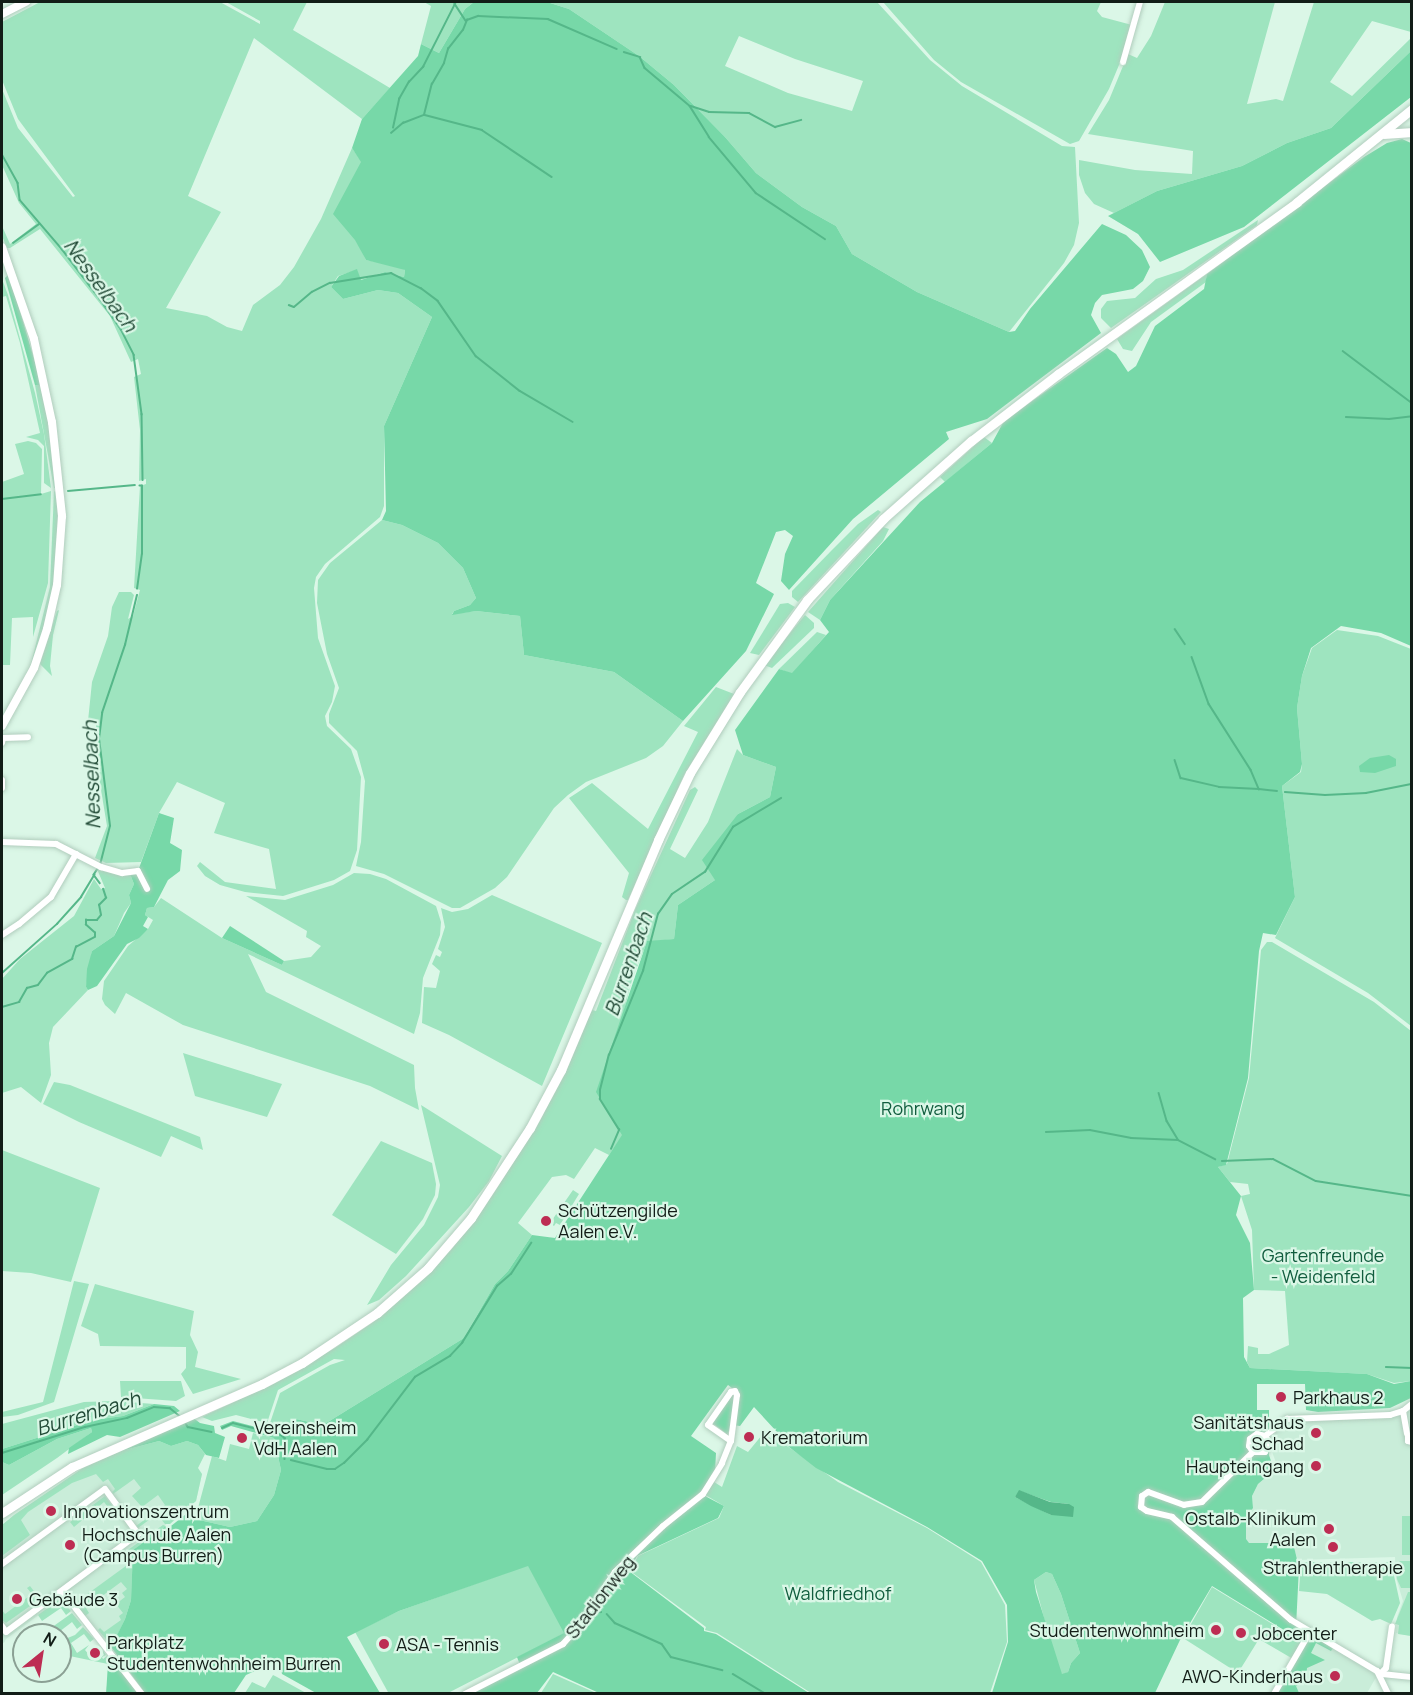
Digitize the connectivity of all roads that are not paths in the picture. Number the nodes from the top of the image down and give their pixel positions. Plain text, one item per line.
1 (26, 2) edge
2 (1140, 2) edge
3 (2, 14) edge
4 (1123, 62) dead end
5 (1412, 109) edge
6 (1400, 120) junction
7 (1412, 131) edge
8 (1382, 135) junction
9 (2, 247) edge
10 (2, 723) edge
11 (28, 737) dead end
12 (2, 743) edge
13 (2, 780) edge
14 (2, 788) edge
15 (2, 842) edge
16 (76, 854) junction
17 (147, 889) dead end
18 (2, 934) edge
19 (1412, 1404) edge
20 (1403, 1411) junction
21 (1265, 1436) junction
22 (1409, 1438) edge
23 (731, 1441) junction
24 (1253, 1452) junction
25 (2, 1513) edge
26 (2, 1564) edge
27 (62, 1591) junction
28 (1392, 1626) dead end
29 (4, 1629) edge
30 (1310, 1632) junction
31 (1380, 1674) junction
32 (1412, 1677) edge
33 (142, 1694) edge
34 (465, 1694) edge
35 (1274, 1694) edge
36 (1388, 1694) edge

1 - 3 main road
2 - 4 street
5 - 6 main road
6 - 7 main road
6 - 8 main road
7 - 8 main road
8 - 25 main road
9 - 10 main road
11 - 12 street
13 - 14 street
15 - 16 street
16 - 17 street
16 - 18 street
19 - 20 street
20 - 21 street
20 - 22 street
21 - 24 street
21 - 24 street
23 - 23 street, Stadionweg
23 - 34 street, Stadionweg
24 - 30 street
26 - 27 street
27 - 29 street
27 - 33 street
28 - 31 street
30 - 31 street
30 - 35 street
31 - 32 street
31 - 36 street

